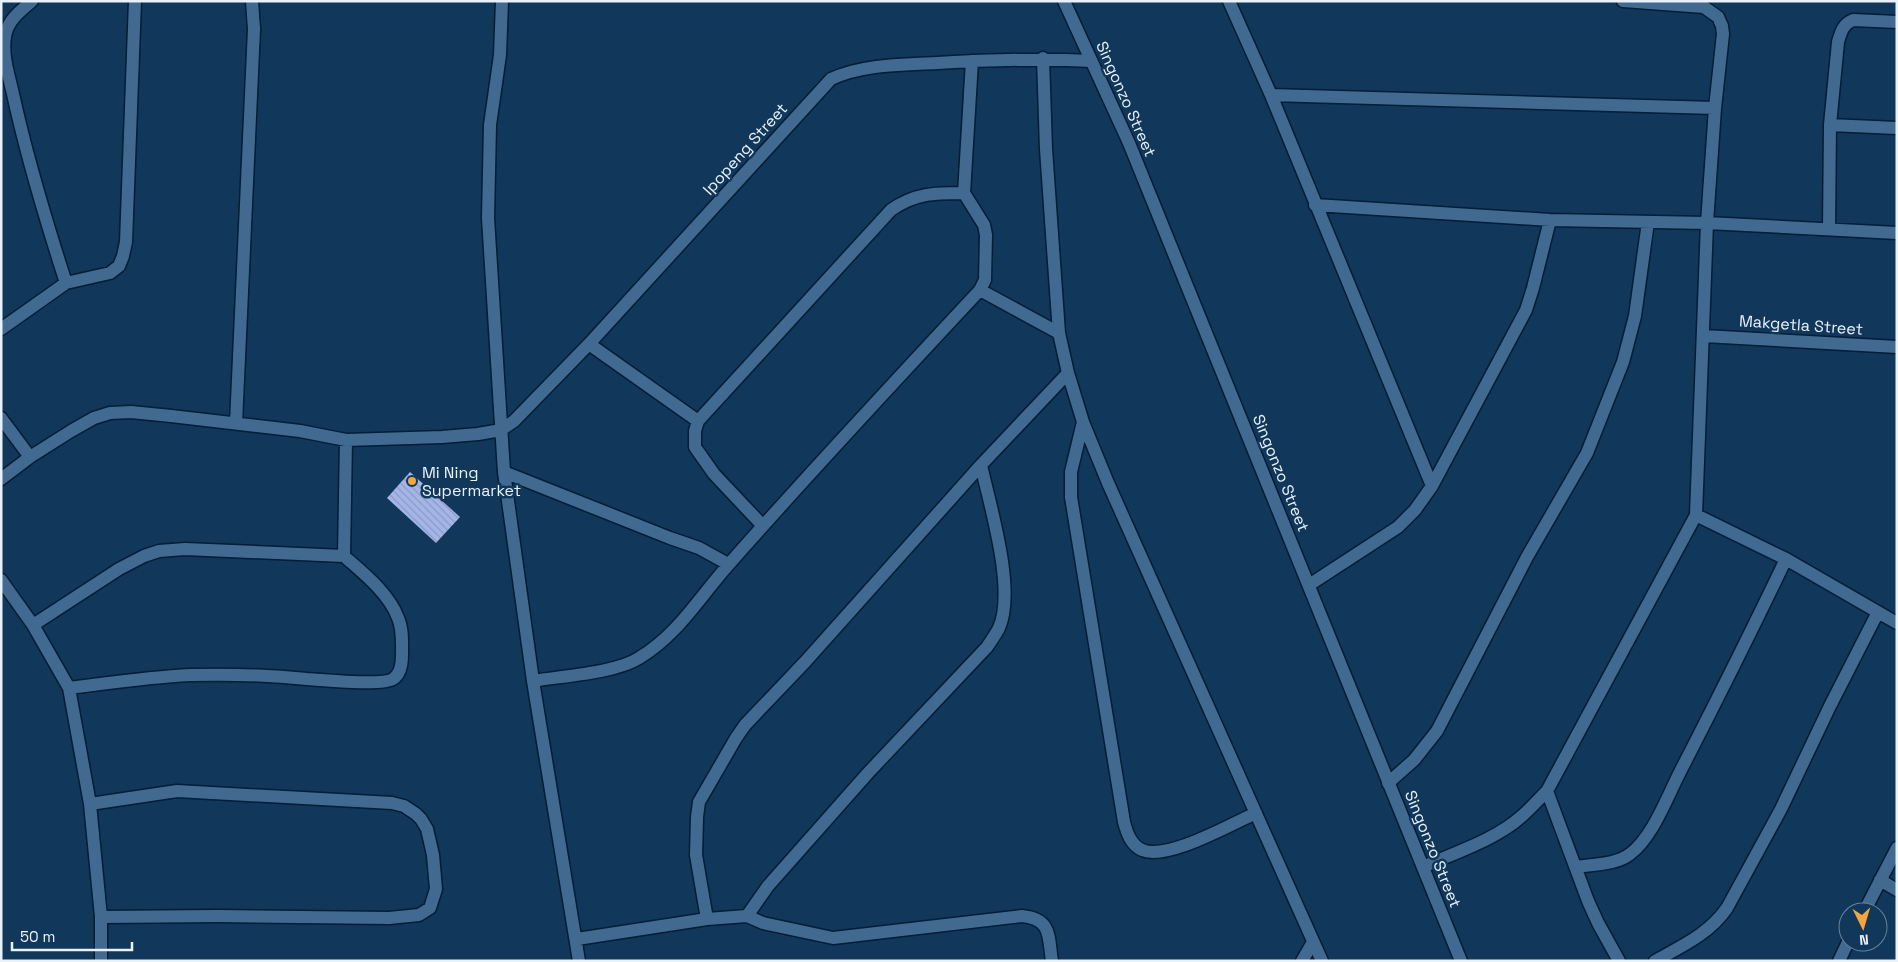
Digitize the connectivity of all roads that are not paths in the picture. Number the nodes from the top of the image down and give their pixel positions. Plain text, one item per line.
1 (32, 1) edge
2 (135, 1) edge
3 (252, 1) edge
4 (502, 1) edge
5 (1064, 1) edge
6 (1229, 1) edge
7 (1623, 1) edge
8 (1704, 4) edge
9 (1897, 22) edge
10 (1043, 58) junction
11 (972, 61) junction
12 (1091, 61) junction
13 (1271, 95) junction
14 (1715, 108) junction
15 (1830, 125) junction
16 (1897, 128) edge
17 (964, 193) junction
18 (1315, 205) junction
19 (1550, 220) junction
20 (1648, 222) junction
21 (1708, 223) junction
22 (1829, 229) junction
23 (1897, 233) edge
24 (66, 283) junction
25 (980, 290) junction
26 (1, 328) edge
27 (1058, 333) junction
28 (1704, 336) junction
29 (590, 344) junction
30 (1897, 347) edge
31 (1068, 373) junction
32 (1, 418) edge
33 (698, 421) junction
34 (1082, 422) junction
35 (236, 424) junction
36 (501, 430) junction
37 (346, 440) junction
38 (30, 457) junction
39 (981, 465) junction
40 (504, 472) junction
41 (1, 479) edge
42 (1432, 486) junction
43 (1696, 515) junction
44 (763, 526) junction
45 (344, 556) junction
46 (1786, 559) junction
47 (728, 564) junction
48 (1, 580) edge
49 (1309, 585) junction
50 (1878, 612) junction
51 (1897, 623) edge
52 (33, 625) junction
53 (533, 681) junction
54 (69, 688) junction
55 (1388, 783) junction
56 (1547, 791) junction
57 (90, 804) junction
58 (1256, 813) junction
59 (1897, 848) edge
60 (1576, 866) junction
61 (1423, 867) junction
62 (1880, 880) junction
63 (1897, 890) edge
64 (1869, 902) edge
65 (747, 916) junction
66 (101, 917) junction
67 (707, 919) junction
68 (577, 939) junction
69 (1314, 942) junction
70 (101, 961) edge
71 (579, 961) edge
72 (1052, 961) edge
73 (1302, 961) edge
74 (1322, 961) edge
75 (1460, 961) edge
76 (1619, 961) edge
77 (1655, 961) edge

1 - 24 street
2 - 24 street
3 - 35 street
4 - 36 street
5 - 12 street, Singonzo Street
6 - 13 street
7 - 8 street
8 - 14 street
9 - 15 street
10 - 11 street, Ipopeng Street
10 - 12 street, Ipopeng Street
10 - 27 street
11 - 17 street
11 - 29 street, Ipopeng Street
12 - 49 street, Singonzo Street
13 - 14 street
13 - 18 street
14 - 21 street
15 - 16 street
15 - 22 street
17 - 25 street
17 - 33 street
18 - 19 street
18 - 42 street
19 - 20 street
19 - 42 street
20 - 21 street
20 - 55 street
21 - 22 street
21 - 28 street
22 - 23 street
24 - 26 street
25 - 27 street
25 - 44 street
27 - 31 street
28 - 30 street, Makgetla Street
28 - 43 street
29 - 33 street
29 - 36 street, Ipopeng Street
31 - 34 street
31 - 39 street
32 - 38 street
33 - 44 street
34 - 58 street
34 - 58 street
35 - 37 street
35 - 38 street
36 - 37 street
36 - 40 street
37 - 45 street
38 - 41 street
39 - 65 street
39 - 67 street
40 - 47 street
40 - 53 street
42 - 49 street
43 - 46 street
43 - 56 street
44 - 47 street
45 - 52 street
45 - 54 street
46 - 50 street
46 - 60 street
47 - 53 street
48 - 52 street
49 - 55 street, Singonzo Street
50 - 51 street
50 - 77 street
52 - 54 street
53 - 68 street
54 - 57 street
55 - 61 street, Singonzo Street
56 - 60 street
56 - 61 street
57 - 66 street
57 - 66 street
58 - 69 street
59 - 62 street
60 - 76 street
61 - 75 street, Singonzo Street
62 - 63 street
62 - 64 street
65 - 67 street
65 - 72 street
66 - 70 street
67 - 68 street
68 - 71 street
69 - 73 street
69 - 74 street

